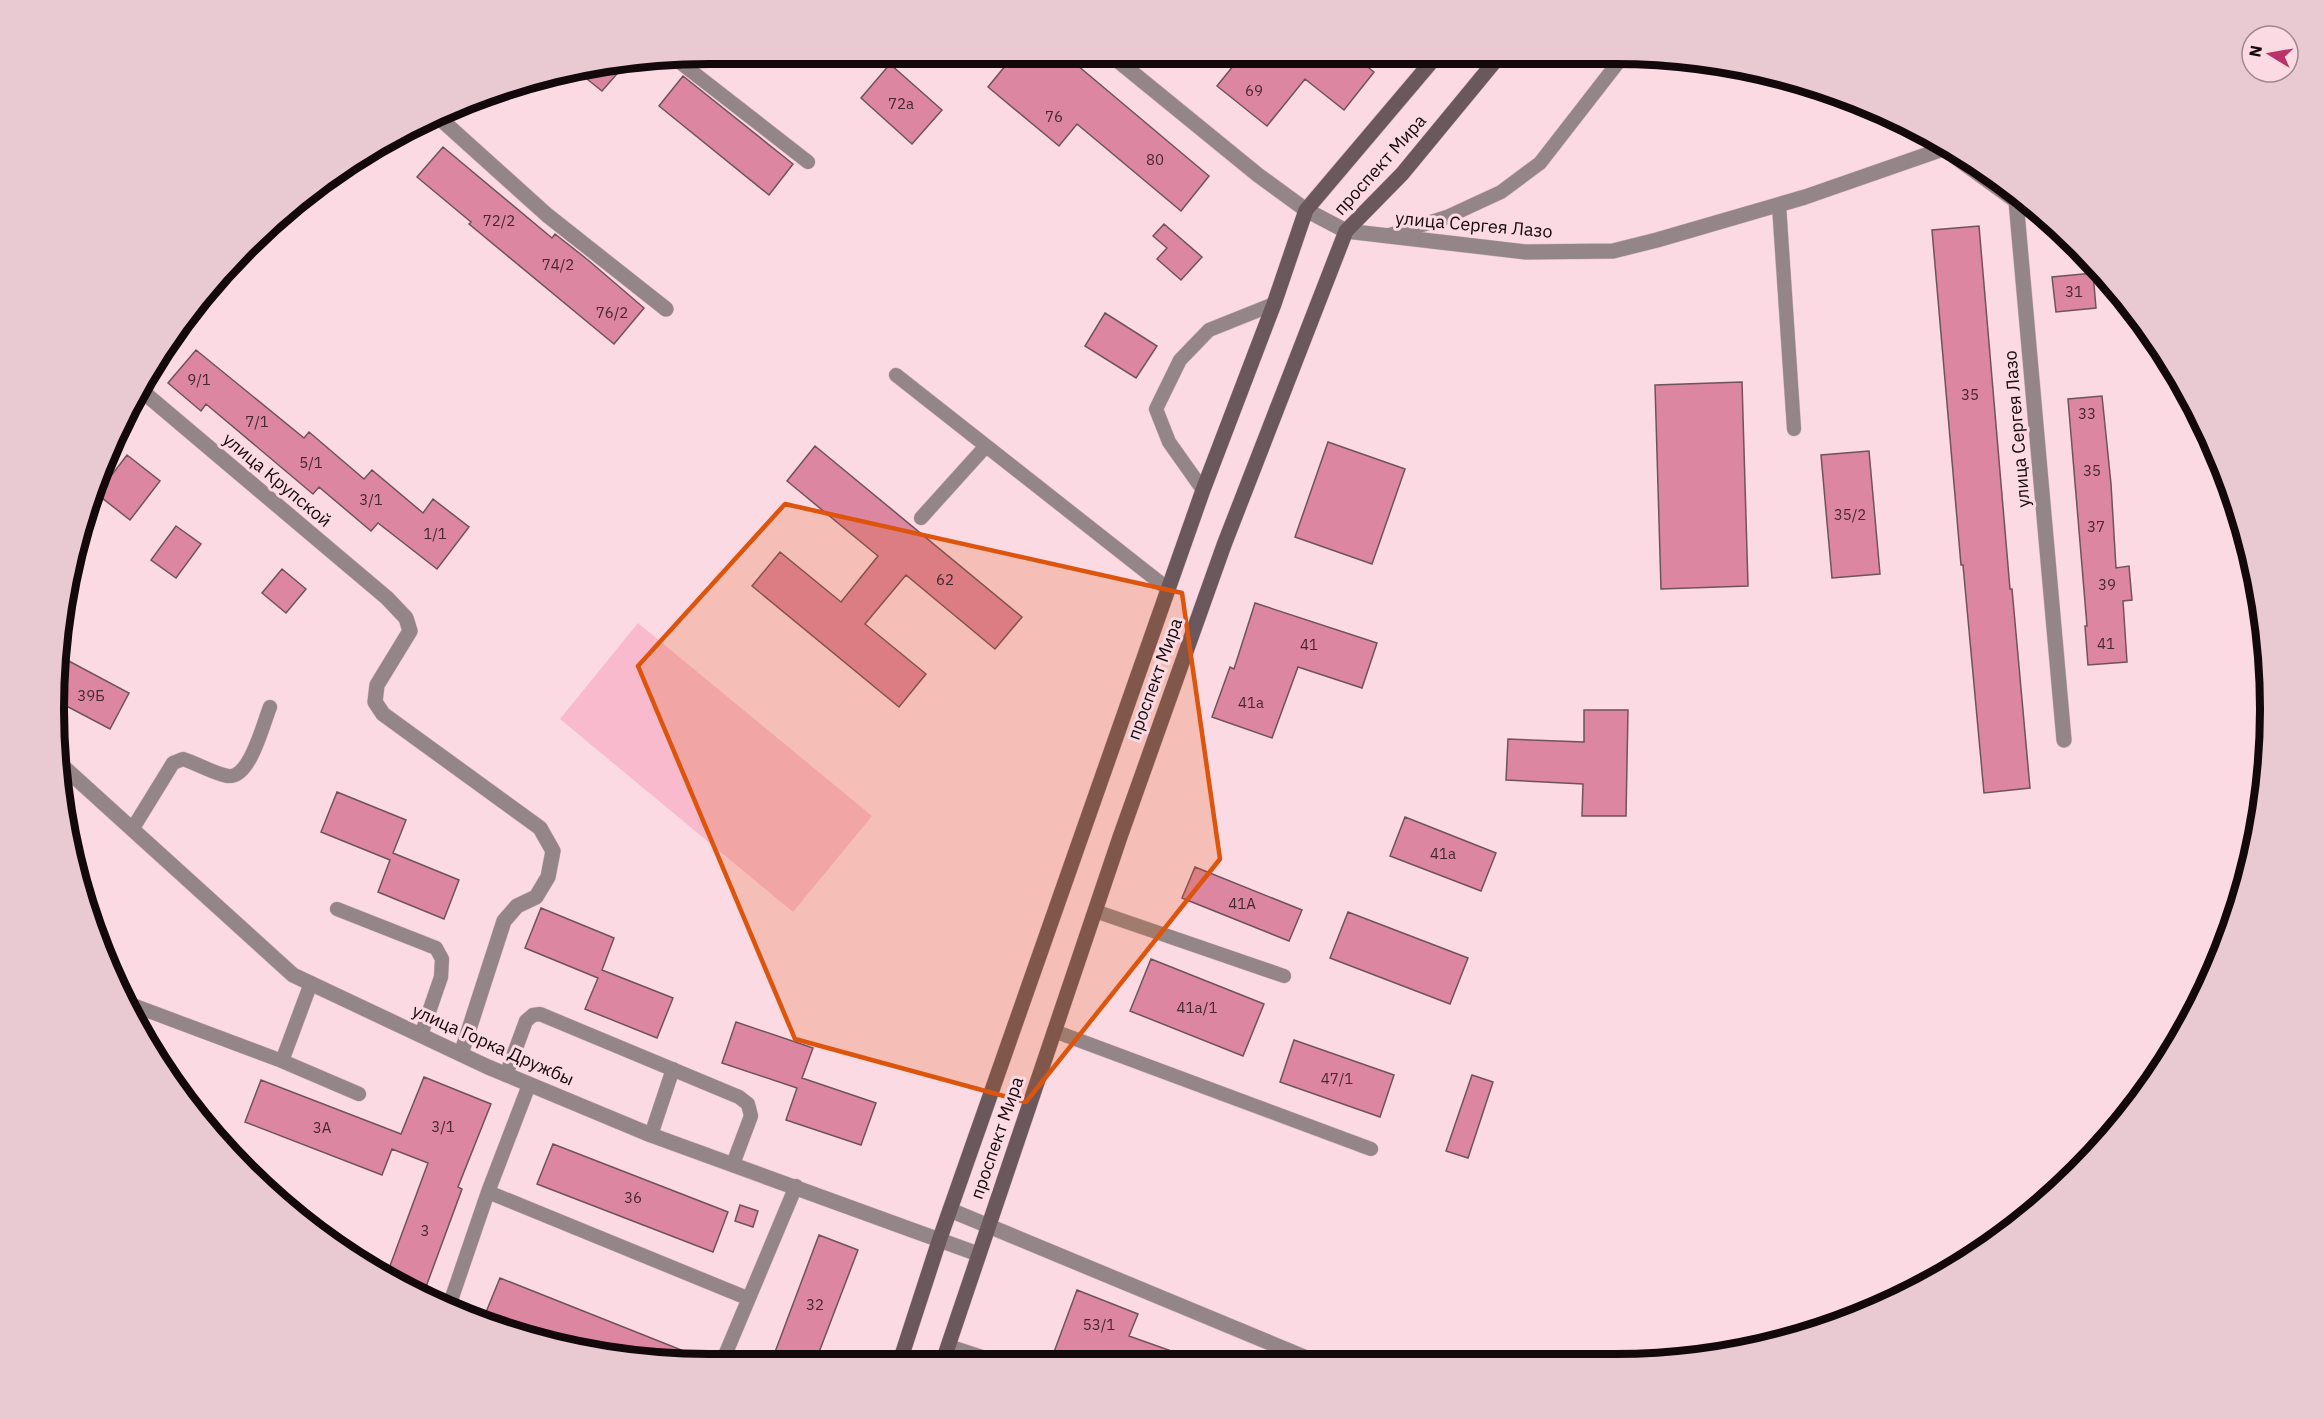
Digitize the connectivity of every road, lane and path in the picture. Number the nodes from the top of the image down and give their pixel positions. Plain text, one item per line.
1 (1122, 64) edge
2 (1430, 64) edge
3 (1493, 64) edge
4 (1617, 64) edge
5 (684, 65) edge
6 (444, 122) edge
7 (1939, 152) edge
8 (808, 162) dead end
9 (1779, 205) junction
10 (2016, 206) edge
11 (1306, 210) junction
12 (1346, 231) junction
13 (1386, 236) junction
14 (1274, 304) junction
15 (666, 309) dead end
16 (896, 375) dead end
17 (147, 395) edge
18 (1794, 429) dead end
19 (986, 446) junction
20 (1203, 490) junction
21 (921, 518) dead end
22 (1168, 589) junction
23 (270, 706) dead end
24 (2064, 740) dead end
25 (68, 770) edge
26 (133, 828) junction
27 (337, 909) dead end
28 (1095, 911) junction
29 (1284, 976) dead end
30 (311, 983) junction
31 (137, 1007) edge
32 (1054, 1031) junction
33 (421, 1035) junction
34 (461, 1054) junction
35 (282, 1061) junction
36 (673, 1069) junction
37 (506, 1075) junction
38 (530, 1085) junction
39 (359, 1094) dead end
40 (651, 1135) junction
41 (1371, 1149) dead end
42 (733, 1164) junction
43 (796, 1186) junction
44 (488, 1192) junction
45 (950, 1210) junction
46 (987, 1226) junction
47 (939, 1241) junction
48 (978, 1254) junction
49 (747, 1298) junction
50 (451, 1300) edge
51 (948, 1346) junction
52 (725, 1354) edge
53 (902, 1354) edge
54 (945, 1354) edge
55 (973, 1354) edge
56 (1297, 1354) edge

1 - 11 street
2 - 11 main road, проспект Мира
3 - 12 main road, проспект Мира
4 - 13 lane
5 - 8 lane
6 - 15 street
7 - 9 street, улица Сергея Лазо
9 - 13 street, улица Сергея Лазо
9 - 18 lane
10 - 24 street, улица Сергея Лазо
11 - 12 street
11 - 14 main road, проспект Мира
12 - 13 street, улица Сергея Лазо
12 - 28 main road, проспект Мира
14 - 20 main road, проспект Мира
14 - 20 lane
16 - 19 lane
17 - 34 street, улица Крупской
19 - 21 lane
19 - 22 lane
20 - 22 main road, проспект Мира
22 - 45 main road, проспект Мира
23 - 26 lane
25 - 26 street, улица Горка Дружбы
26 - 30 street, улица Горка Дружбы
27 - 33 lane
28 - 29 lane
28 - 32 main road, проспект Мира
30 - 33 street, улица Горка Дружбы
30 - 35 lane
31 - 35 lane
32 - 41 lane
32 - 46 main road, проспект Мира
33 - 34 street, улица Горка Дружбы
34 - 37 street, улица Горка Дружбы
35 - 39 lane
36 - 37 lane
36 - 40 lane
36 - 42 lane
37 - 38 street, улица Горка Дружбы
38 - 40 street, улица Горка Дружбы
38 - 44 lane
40 - 42 street, улица Горка Дружбы
42 - 43 street, улица Горка Дружбы
43 - 47 street, улица Горка Дружбы
43 - 49 lane
44 - 49 lane
44 - 50 lane
45 - 46 street
45 - 47 main road, проспект Мира
46 - 48 main road, проспект Мира
46 - 56 street
47 - 48 street, улица Горка Дружбы
47 - 53 main road, проспект Мира
48 - 51 main road, проспект Мира
49 - 52 lane
51 - 54 main road, проспект Мира
51 - 55 lane

